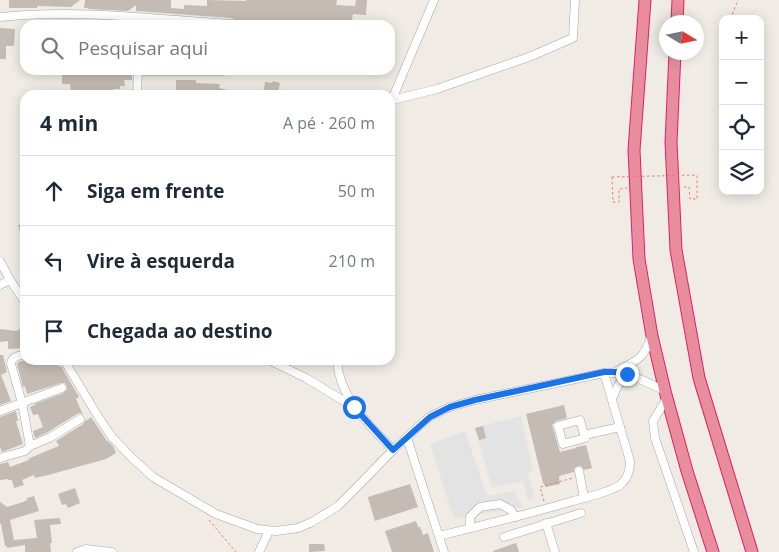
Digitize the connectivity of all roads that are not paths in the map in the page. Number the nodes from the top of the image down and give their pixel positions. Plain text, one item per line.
1 (434, 0) edge
2 (575, 0) edge
3 (645, 0) edge
4 (678, 0) edge
5 (677, 15) edge
6 (0, 17) edge
7 (129, 20) edge
8 (675, 60) edge
9 (138, 75) edge
10 (137, 90) edge
11 (395, 92) edge
12 (395, 100) edge
13 (0, 261) edge
14 (10, 280) junction
15 (0, 285) edge
16 (20, 295) edge
17 (652, 336) junction
18 (20, 356) edge
19 (67, 365) edge
20 (279, 365) edge
21 (337, 365) edge
22 (604, 372) junction
23 (615, 372) junction
24 (627, 374) junction
25 (62, 388) dead end
26 (666, 394) junction
27 (613, 399) junction
28 (22, 403) junction
29 (354, 407) junction
30 (0, 411) edge
31 (80, 419) dead end
32 (620, 427) junction
33 (584, 435) dead end
34 (407, 438) junction
35 (30, 446) junction
36 (393, 450) junction
37 (0, 458) edge
38 (579, 474) road end
39 (584, 498) junction
40 (581, 512) dead end
41 (515, 517) junction
42 (546, 524) junction
43 (470, 528) junction
44 (269, 531) junction
45 (439, 536) junction
46 (504, 537) dead end
47 (77, 552) edge
48 (112, 552) edge
49 (259, 552) edge
50 (444, 552) edge
51 (556, 552) edge
52 (694, 552) edge
53 (713, 552) edge
54 (752, 552) edge

1 - 11 street
2 - 12 street
3 - 17 highway
4 - 5 highway
6 - 7 street
8 - 54 highway
9 - 10 street
13 - 14 street
14 - 15 street
14 - 16 street
17 - 23 street
17 - 26 highway
18 - 28 street
19 - 44 street
20 - 29 street
21 - 29 street
22 - 23 street
22 - 27 street
22 - 34 street
23 - 24 street
24 - 26 street
24 - 27 street
25 - 28 street
26 - 52 street
26 - 53 highway
27 - 32 street
28 - 30 street
28 - 35 street
29 - 36 street
31 - 35 street
32 - 33 street
32 - 39 street
34 - 36 street
34 - 45 street
35 - 37 street
36 - 44 street
38 - 39 street
39 - 41 street
40 - 42 street
41 - 43 street
41 - 43 street
42 - 46 street
42 - 51 street
43 - 45 street
44 - 49 street
45 - 50 street
47 - 48 street

